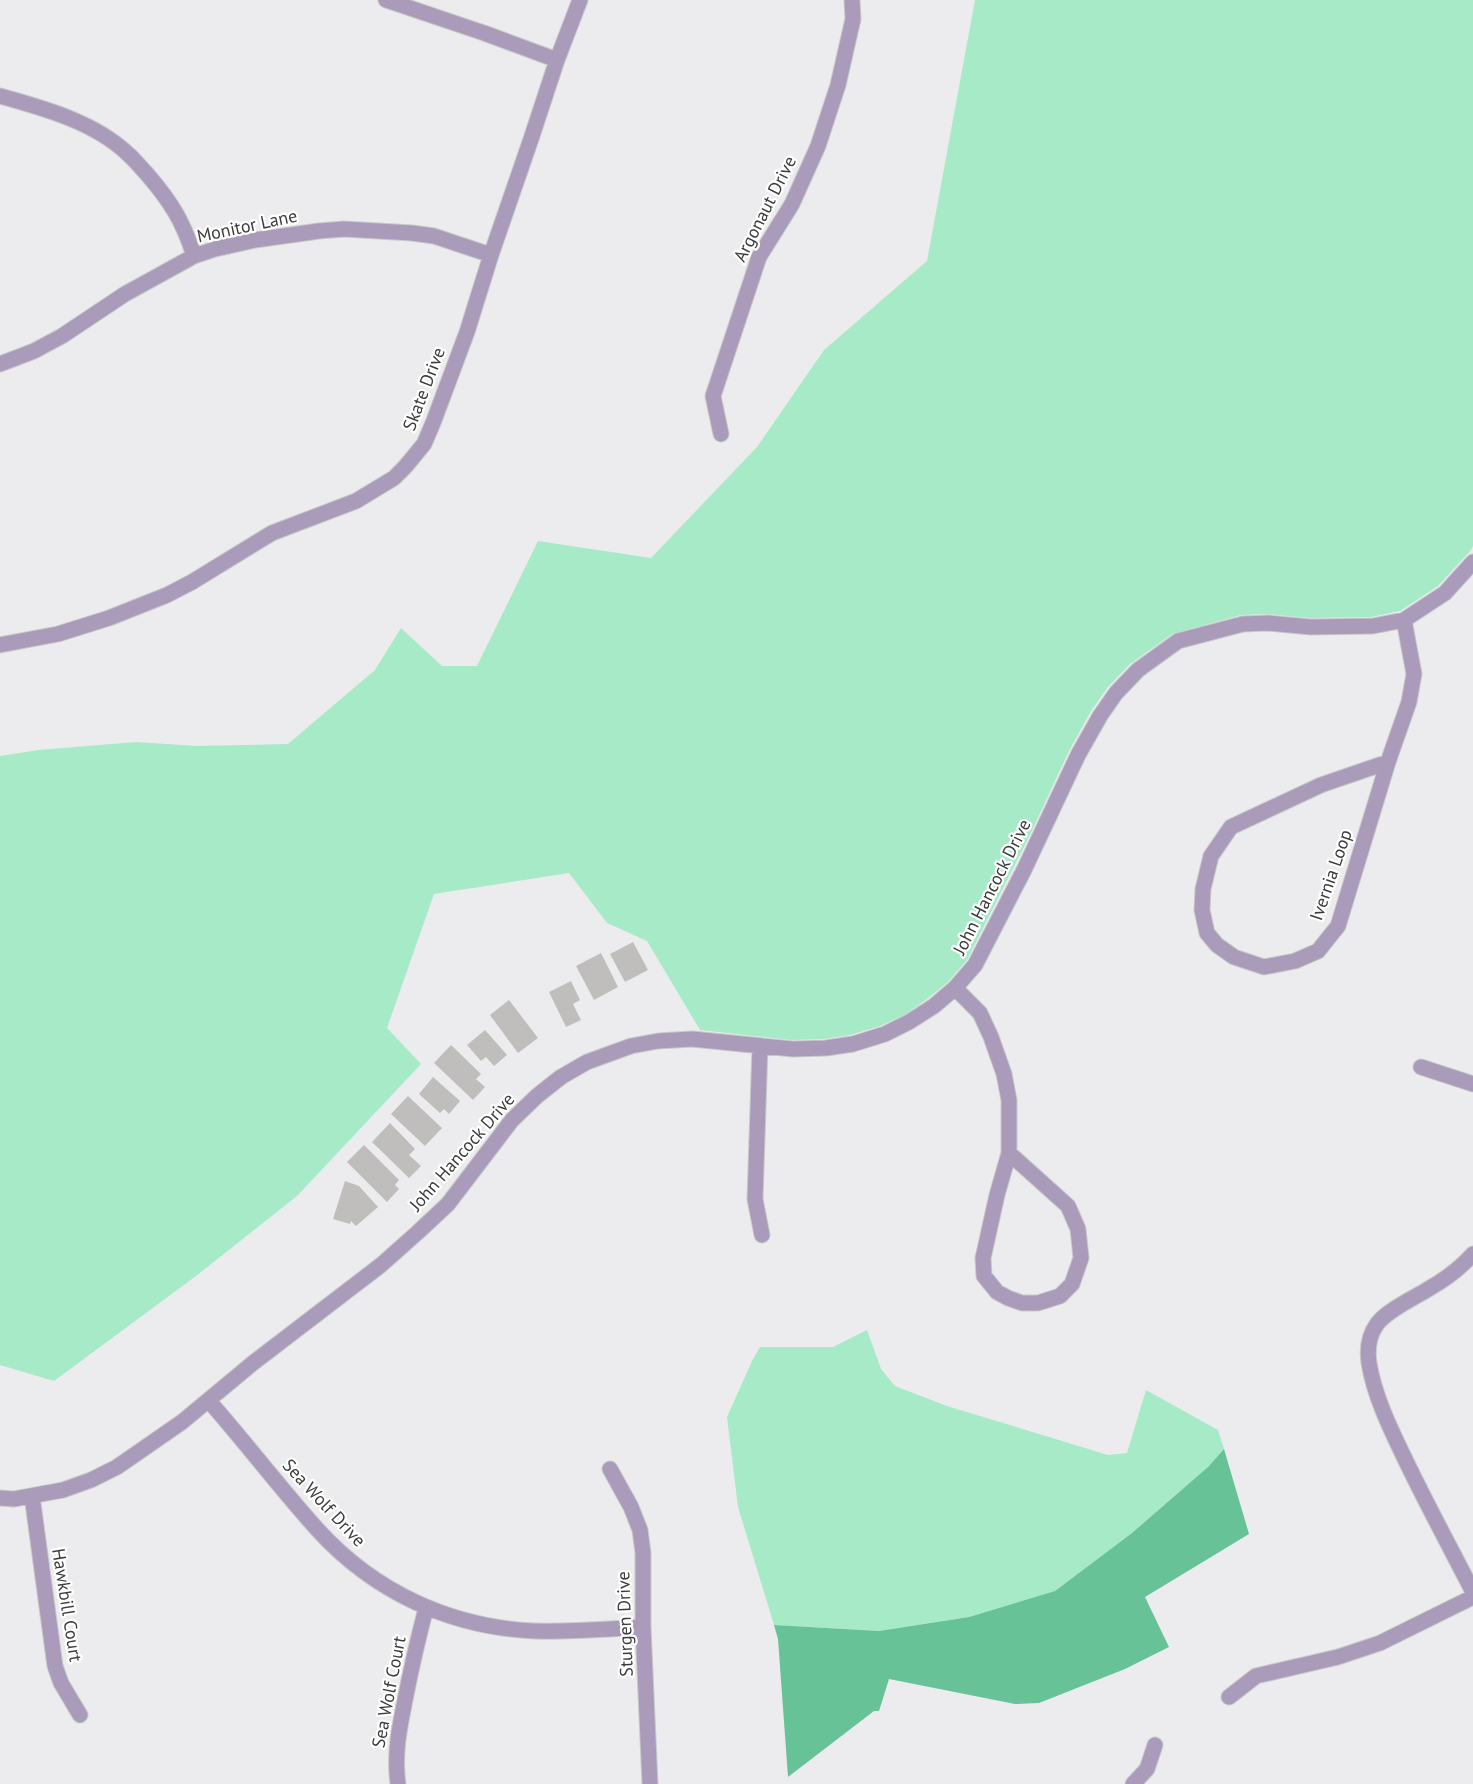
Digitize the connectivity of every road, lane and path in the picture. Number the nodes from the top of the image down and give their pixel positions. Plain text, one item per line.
1 (386, 0) edge
2 (580, 0) edge
3 (852, 0) edge
4 (556, 60) junction
5 (0, 96) edge
6 (491, 255) junction
7 (195, 256) junction
8 (0, 364) edge
9 (721, 434) dead end
10 (1473, 562) edge
11 (1404, 620) junction
12 (0, 645) edge
13 (1388, 762) junction
14 (955, 988) junction
15 (760, 1046) junction
16 (1421, 1066) dead end
17 (1473, 1084) edge
18 (1009, 1153) junction
19 (762, 1235) dead end
20 (1473, 1254) edge
21 (209, 1401) junction
22 (610, 1469) dead end
23 (32, 1496) junction
24 (0, 1498) edge
25 (1473, 1592) edge
26 (1473, 1598) edge
27 (426, 1608) junction
28 (643, 1627) junction
29 (1229, 1697) dead end
30 (80, 1715) dead end
31 (1155, 1746) dead end
32 (398, 1784) edge
33 (650, 1784) edge
34 (1133, 1784) edge

1 - 4 street
2 - 4 street, Skate Drive
3 - 9 street, Argonaut Drive
4 - 6 street, Skate Drive
5 - 7 street
6 - 7 street, Monitor Lane
6 - 12 street, Skate Drive
7 - 8 street, Monitor Lane
10 - 11 street, John Hancock Drive
11 - 13 street, Ivernia Loop
11 - 14 street, John Hancock Drive
13 - 13 street, Ivernia Loop
14 - 15 street, John Hancock Drive
14 - 18 street
15 - 19 street
15 - 21 street, John Hancock Drive
16 - 17 street
18 - 18 street
20 - 25 street
21 - 23 street, John Hancock Drive
21 - 27 street, Sea Wolf Drive
22 - 28 street, Sturgen Drive
23 - 24 street, John Hancock Drive
23 - 30 street, Hawkbill Court
26 - 29 street
27 - 28 street, Sea Wolf Drive
27 - 32 street, Sea Wolf Court
28 - 33 street, Sturgen Drive
31 - 34 street

